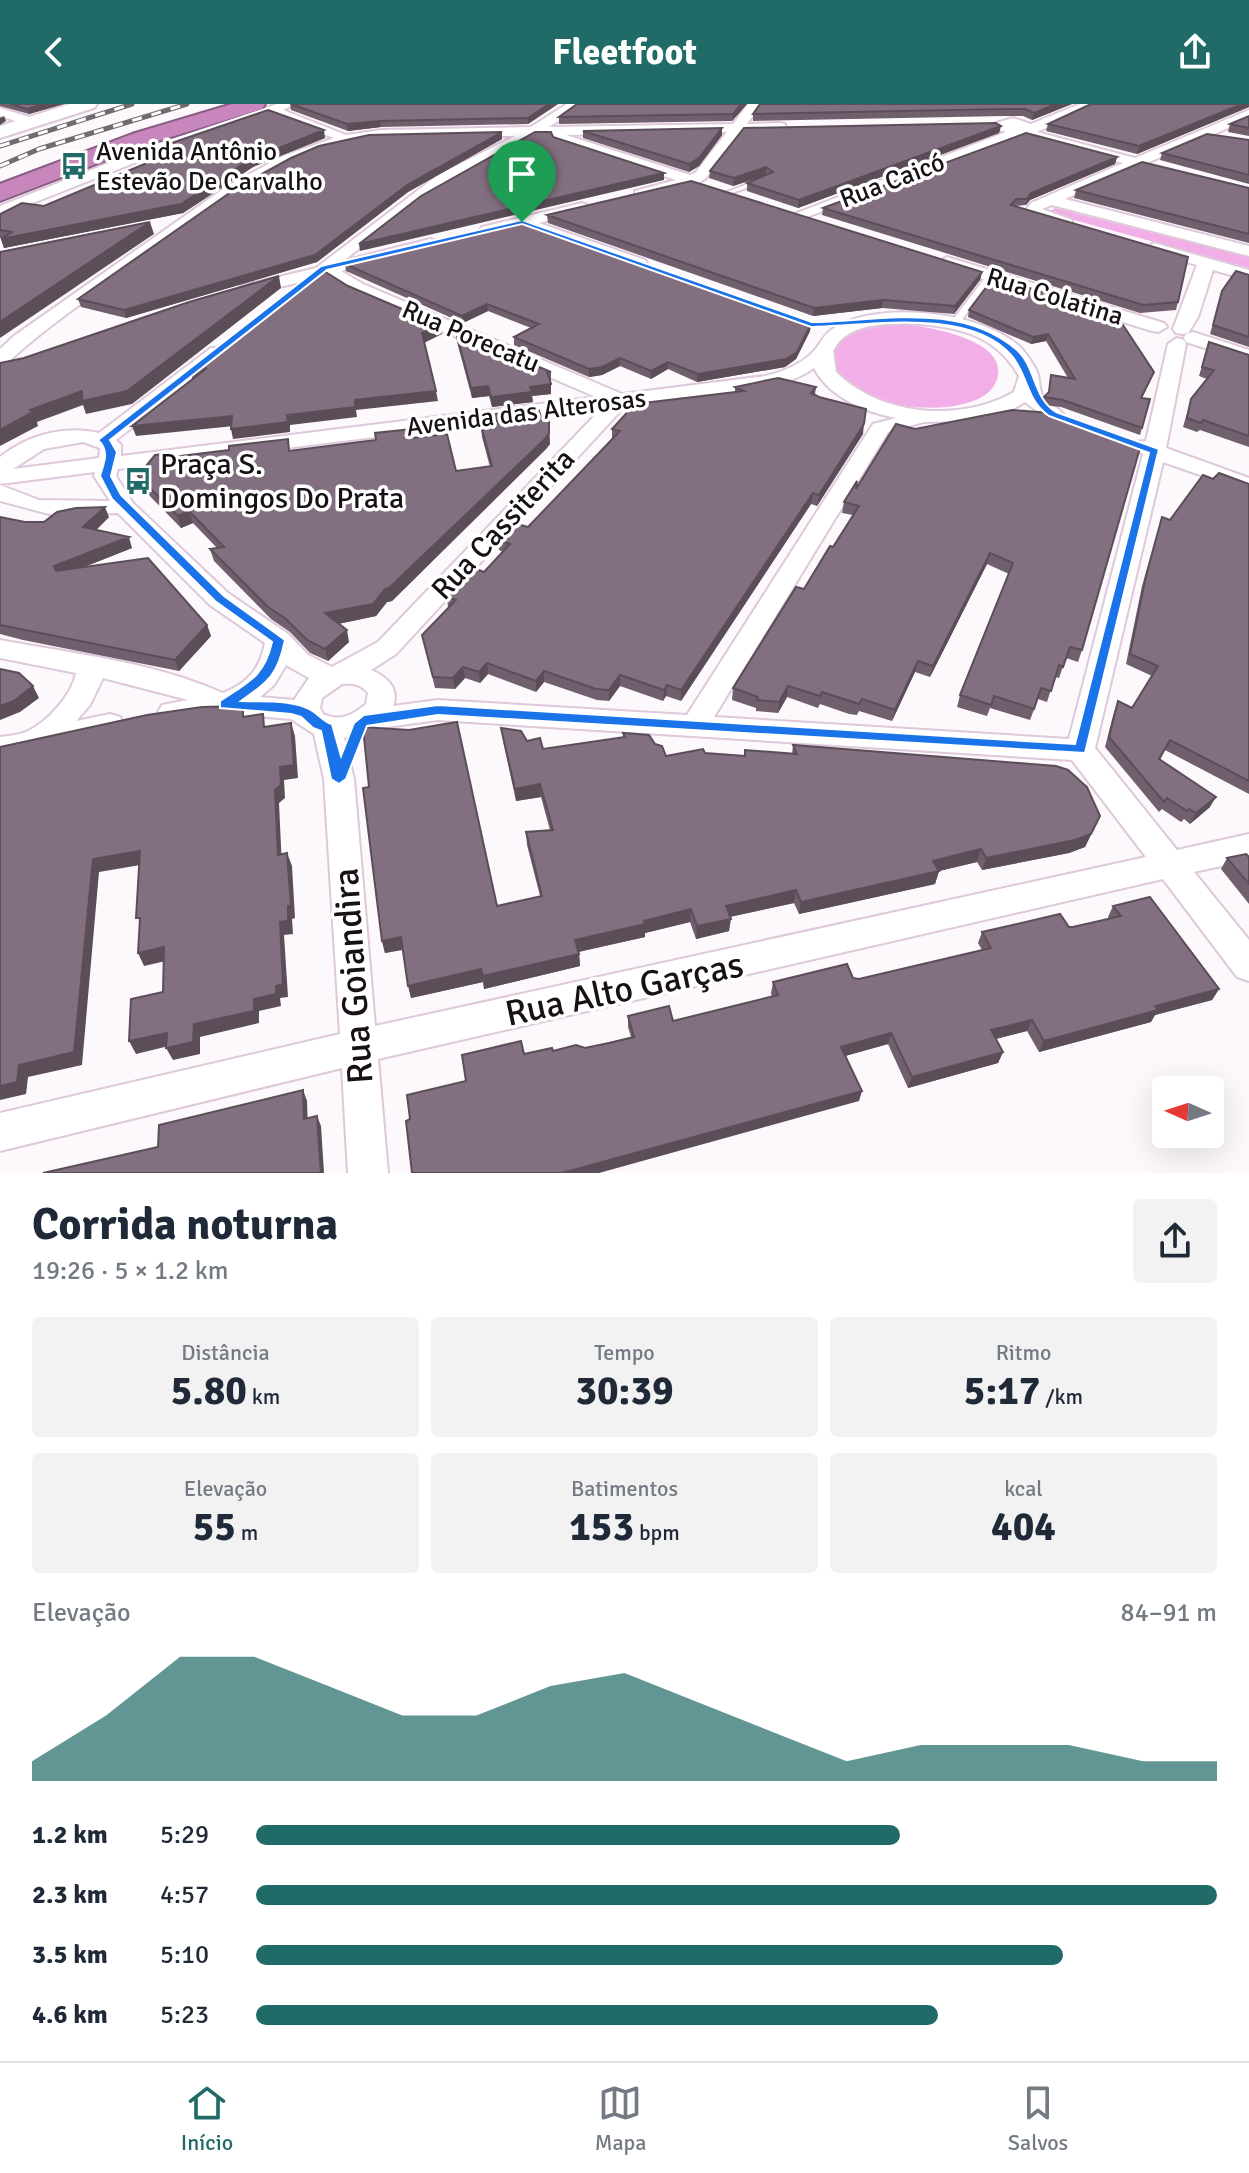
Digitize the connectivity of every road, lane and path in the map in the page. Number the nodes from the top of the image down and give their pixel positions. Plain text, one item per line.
1 (88, 104) edge
2 (232, 104) edge
3 (289, 104) edge
4 (576, 104) edge
5 (755, 104) edge
6 (1091, 104) edge
7 (262, 107) edge
8 (0, 112) edge
9 (1249, 114) edge
10 (31, 122) junction
11 (1010, 124) junction
12 (798, 127) edge
13 (737, 128) junction
14 (538, 131) junction
15 (0, 132) edge
16 (1202, 134) junction
17 (343, 137) junction
18 (1233, 139) edge
19 (1135, 163) junction
20 (1165, 170) edge
21 (767, 179) edge
22 (690, 181) junction
23 (0, 185) edge
24 (0, 193) edge
25 (727, 193) junction
26 (623, 198) edge
27 (1051, 200) junction
28 (755, 202) edge
29 (592, 205) edge
30 (0, 211) edge
31 (190, 219) junction
32 (522, 222) junction
33 (155, 225) dead end
34 (829, 226) edge
35 (1082, 227) edge
36 (477, 233) edge
37 (447, 240) edge
38 (1137, 243) edge
39 (1249, 251) edge
40 (933, 258) edge
41 (1206, 264) junction
42 (324, 268) junction
43 (661, 272) edge
44 (1249, 275) edge
45 (991, 276) junction
46 (230, 294) edge
47 (290, 297) edge
48 (862, 324) junction
49 (954, 324) junction
50 (1184, 337) junction
51 (228, 345) edge
52 (823, 351) junction
53 (1249, 356) edge
54 (0, 359) edge
55 (29, 359) edge
56 (0, 369) edge
57 (1027, 378) junction
58 (766, 382) junction
59 (857, 399) junction
60 (620, 400) junction
61 (992, 412) junction
62 (929, 418) junction
63 (880, 428) junction
64 (103, 440) junction
65 (1126, 441) edge
66 (1155, 451) junction
67 (107, 464) junction
68 (0, 469) edge
69 (0, 477) edge
70 (1249, 485) edge
71 (0, 492) edge
72 (125, 507) junction
73 (279, 640) junction
74 (387, 648) junction
75 (0, 649) edge
76 (91, 665) junction
77 (336, 676) junction
78 (380, 686) junction
79 (225, 705) junction
80 (438, 710) junction
81 (317, 720) junction
82 (365, 721) junction
83 (694, 727) junction
84 (39, 738) junction
85 (0, 748) edge
86 (1080, 750) junction
87 (339, 779) junction
88 (1249, 847) edge
89 (1171, 866) junction
90 (1249, 966) edge
91 (357, 1047) junction
92 (0, 1132) edge
93 (368, 1173) edge

1 - 10 street
2 - 23 highway
3 - 7 street
4 - 14 street
5 - 13 street
6 - 11 street, Rua Caicó
7 - 17 street
7 - 24 highway
7 - 30 street
8 - 10 street
9 - 16 street
10 - 15 street
11 - 19 street
11 - 34 street, Rua Caicó
12 - 13 street
13 - 14 street
13 - 22 street
14 - 17 street
14 - 22 street
14 - 42 street
16 - 18 street
16 - 19 street
17 - 31 street
19 - 20 street
19 - 27 street
21 - 25 lane
22 - 25 street
22 - 26 street
25 - 28 street
27 - 35 street
27 - 39 street
29 - 32 street
31 - 33 street
31 - 54 street
32 - 36 street
32 - 43 street
37 - 42 street
38 - 41 street
40 - 45 street, Rua Colatina
41 - 44 street
41 - 50 street
42 - 46 street
42 - 47 street
42 - 60 street, Rua Porecatu
45 - 49 lane
45 - 50 street, Rua Colatina
48 - 49 street
48 - 52 street, Avenida das Alterosas
48 - 52 street
49 - 57 street
50 - 53 street
50 - 66 street
51 - 64 street
52 - 58 street, Avenida das Alterosas
52 - 59 street
55 - 56 street
57 - 61 street
57 - 61 street
58 - 59 street, Avenida das Alterosas
58 - 60 street, Avenida das Alterosas
59 - 62 street, Avenida das Alterosas
59 - 63 street
60 - 67 street, Avenida das Alterosas
60 - 74 street, Rua Cassiterita
61 - 62 street
62 - 63 street
63 - 83 street
64 - 67 street
64 - 68 street
65 - 66 street
66 - 70 street
66 - 86 street
67 - 69 street, Avenida das Alterosas
67 - 72 street
71 - 72 street
72 - 73 street
73 - 77 street
73 - 79 street
74 - 77 street, Rua Cassiterita
74 - 78 street, Rua Cassiterita
75 - 76 street
76 - 79 street
76 - 84 street
77 - 78 street
77 - 81 street
78 - 80 street
78 - 82 street
79 - 81 street
79 - 84 street
80 - 82 street
80 - 83 street
81 - 82 street
81 - 87 street, Rua Goiandira
82 - 87 street, Rua Goiandira
83 - 86 street
84 - 85 street
86 - 89 street
87 - 91 street, Rua Goiandira
88 - 89 street, Rua Alto Garças
89 - 90 street
89 - 91 street, Rua Alto Garças
91 - 92 street, Rua Alto Garças
91 - 93 street, Rua Goiandira

